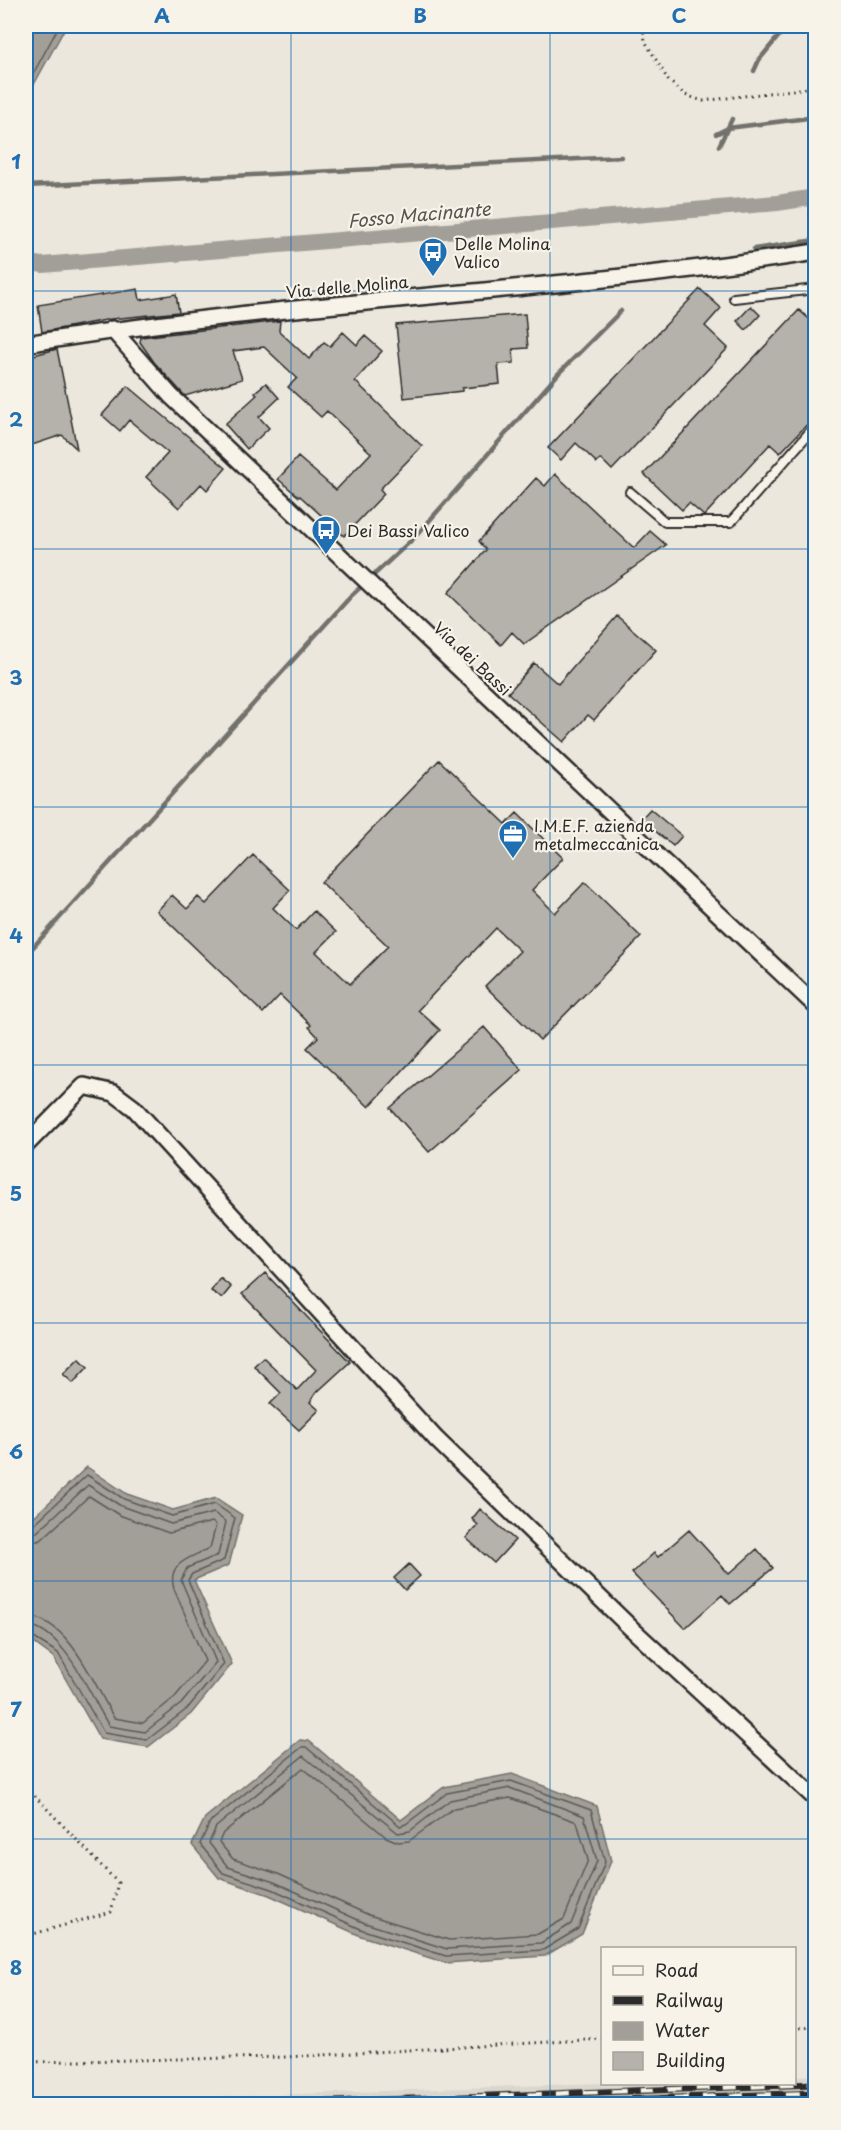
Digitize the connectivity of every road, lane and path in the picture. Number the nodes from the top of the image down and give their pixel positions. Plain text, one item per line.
1 (643, 26) edge
2 (816, 87) edge
3 (816, 252) edge
4 (816, 289) edge
5 (734, 298) dead end
6 (112, 329) junction
7 (26, 344) edge
8 (816, 425) edge
9 (630, 492) dead end
10 (816, 1006) edge
11 (26, 1145) edge
12 (26, 1787) edge
13 (816, 1799) edge
14 (26, 1936) edge
15 (816, 2027) edge
16 (796, 2028) edge
17 (601, 2039) edge
18 (26, 2062) edge

1 - 2 path
3 - 6 street, Via delle Molina
4 - 5 lane
6 - 7 street, Via delle Molina
6 - 10 street, Via dei Bassi
8 - 9 lane
11 - 13 street
12 - 14 path
15 - 16 path
17 - 18 path

